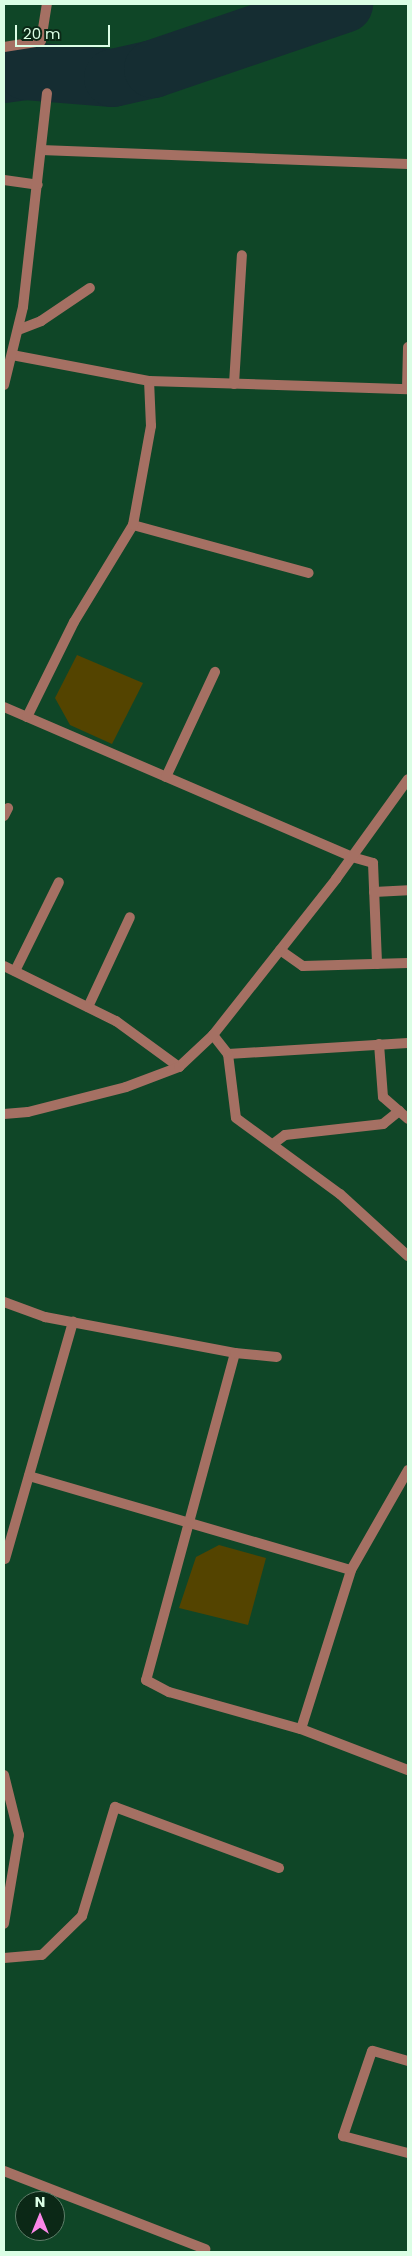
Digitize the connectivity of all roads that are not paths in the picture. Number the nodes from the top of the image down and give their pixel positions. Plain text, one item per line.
1 (47, 4) edge
2 (4, 48) edge
3 (47, 93) dead end
4 (41, 150) junction
5 (408, 164) edge
6 (4, 180) edge
7 (38, 185) junction
8 (242, 255) dead end
9 (90, 288) dead end
10 (18, 330) junction
11 (408, 347) edge
12 (12, 355) junction
13 (150, 381) junction
14 (234, 384) junction
15 (4, 385) edge
16 (408, 389) edge
17 (132, 524) junction
18 (309, 572) dead end
19 (214, 672) dead end
20 (4, 707) edge
21 (27, 717) junction
22 (166, 777) junction
23 (408, 779) edge
24 (352, 857) junction
25 (59, 882) dead end
26 (408, 890) edge
27 (374, 892) junction
28 (130, 917) dead end
29 (280, 950) junction
30 (408, 963) edge
31 (377, 964) junction
32 (4, 966) edge
33 (14, 971) junction
34 (88, 1007) junction
35 (213, 1036) junction
36 (408, 1043) edge
37 (380, 1044) junction
38 (228, 1054) junction
39 (179, 1067) junction
40 (399, 1111) junction
41 (4, 1114) edge
42 (408, 1119) edge
43 (273, 1144) junction
44 (408, 1256) edge
45 (4, 1302) edge
46 (73, 1322) junction
47 (235, 1354) junction
48 (277, 1357) dead end
49 (408, 1470) edge
50 (29, 1476) junction
51 (190, 1521) junction
52 (5, 1559) dead end
53 (351, 1570) junction
54 (301, 1729) junction
55 (408, 1770) edge
56 (4, 1775) edge
57 (279, 1868) dead end
58 (4, 1924) edge
59 (4, 1958) edge
60 (408, 2061) edge
61 (408, 2153) edge
62 (4, 2171) edge
63 (206, 2249) dead end

1 - 2 street
3 - 4 street
4 - 5 street
4 - 7 street
6 - 7 street
7 - 10 street
8 - 14 street
9 - 10 street
10 - 12 street
11 - 16 street
12 - 13 street
12 - 15 street
13 - 14 street
13 - 17 street
14 - 16 street
17 - 18 street
17 - 21 street
19 - 22 street
20 - 21 street
21 - 22 street
22 - 24 street
23 - 24 street
24 - 27 street
24 - 29 street
25 - 33 street
26 - 27 street
27 - 31 street
28 - 34 street
29 - 31 street
29 - 35 street
30 - 31 street
32 - 33 street
33 - 34 street
34 - 39 street
35 - 38 street
35 - 39 street
36 - 37 street
37 - 38 street
37 - 40 street
38 - 43 street
39 - 41 street
40 - 42 street
40 - 43 street
43 - 44 street
45 - 46 street
46 - 47 street
46 - 50 street
47 - 48 street
47 - 51 street
49 - 53 street
50 - 51 street
50 - 52 street
51 - 53 street
51 - 54 street
53 - 54 street
54 - 55 street
56 - 58 street
57 - 59 street
60 - 61 street
62 - 63 street

